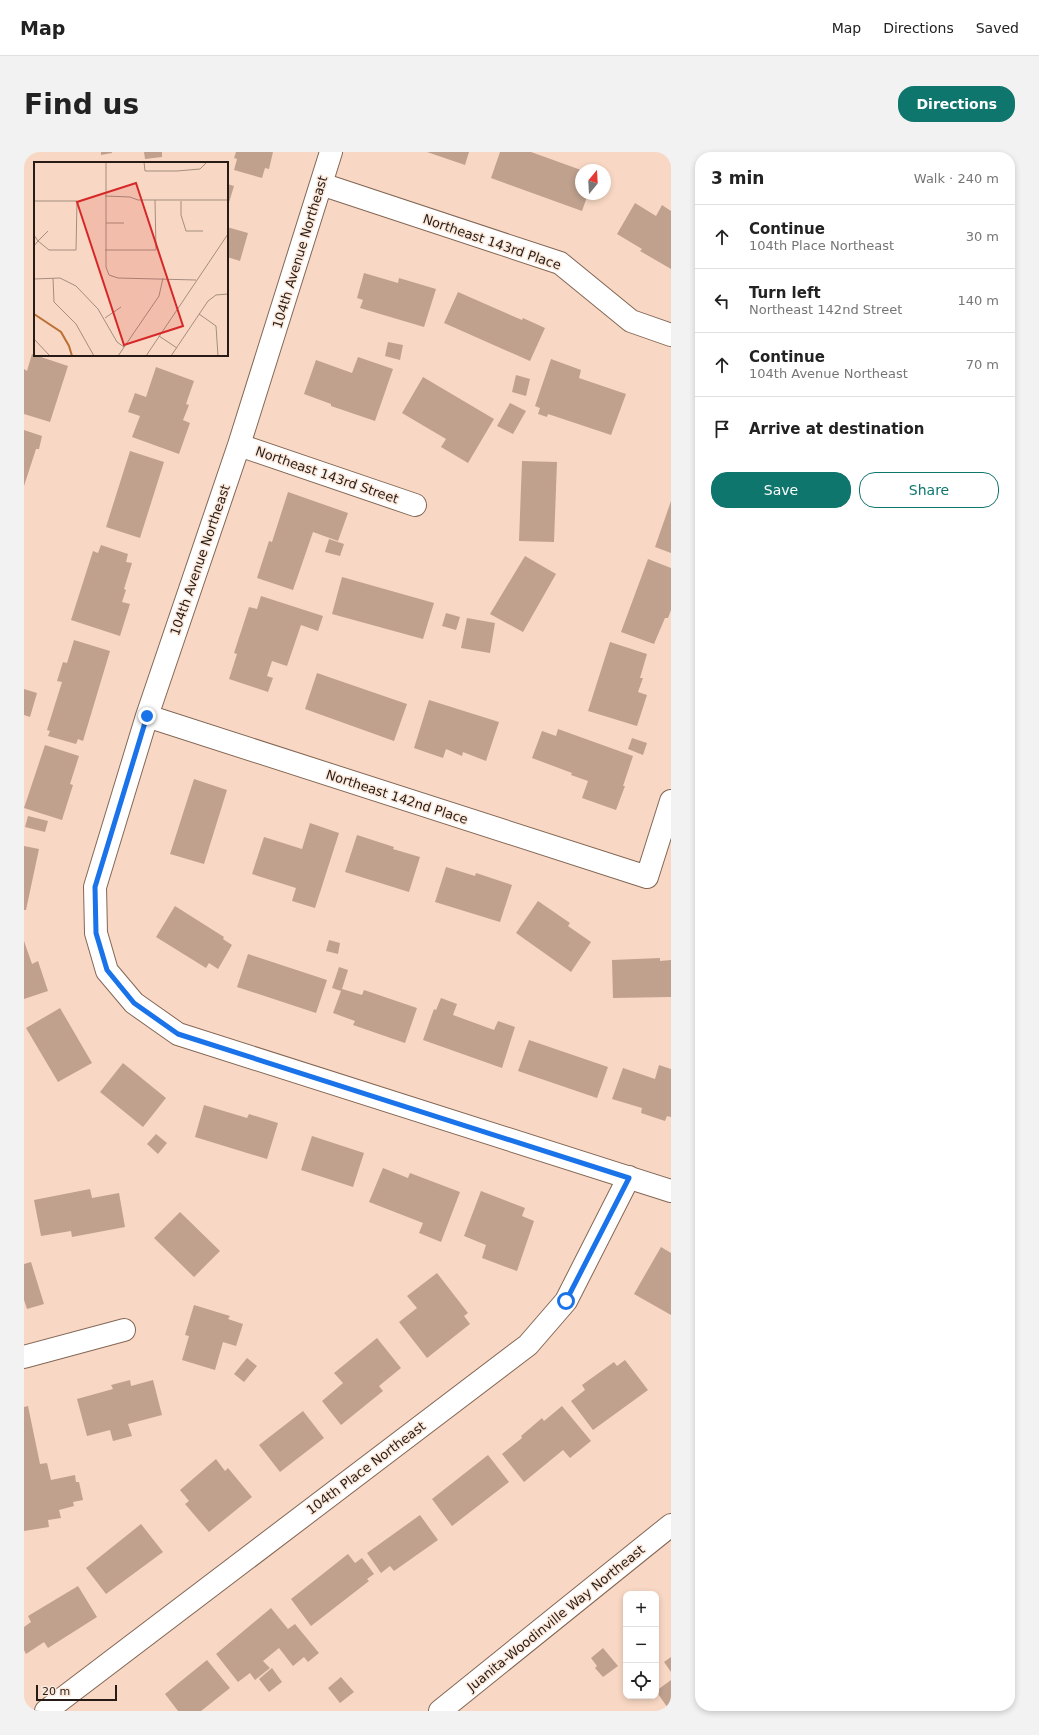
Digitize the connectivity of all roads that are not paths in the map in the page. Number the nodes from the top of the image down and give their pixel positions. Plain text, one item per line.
1 (331, 152) edge
2 (321, 184) junction
3 (671, 335) edge
4 (239, 445) junction
5 (415, 505) dead end
6 (147, 716) junction
7 (671, 801) edge
8 (629, 1178) junction
9 (671, 1191) edge
10 (124, 1330) dead end
11 (24, 1356) edge
12 (671, 1525) edge
13 (46, 1711) edge
14 (440, 1711) edge

1 - 2 street, 104th Avenue Northeast
2 - 3 street, Northeast 143rd Place
2 - 4 street, 104th Avenue Northeast
4 - 5 street, Northeast 143rd Street
4 - 6 street, 104th Avenue Northeast
6 - 7 street, Northeast 142nd Place
6 - 8 street, 104th Avenue Northeast
8 - 9 street
8 - 13 street, 104th Place Northeast
10 - 11 street
12 - 14 street, Juanita-Woodinville Way Northeast

